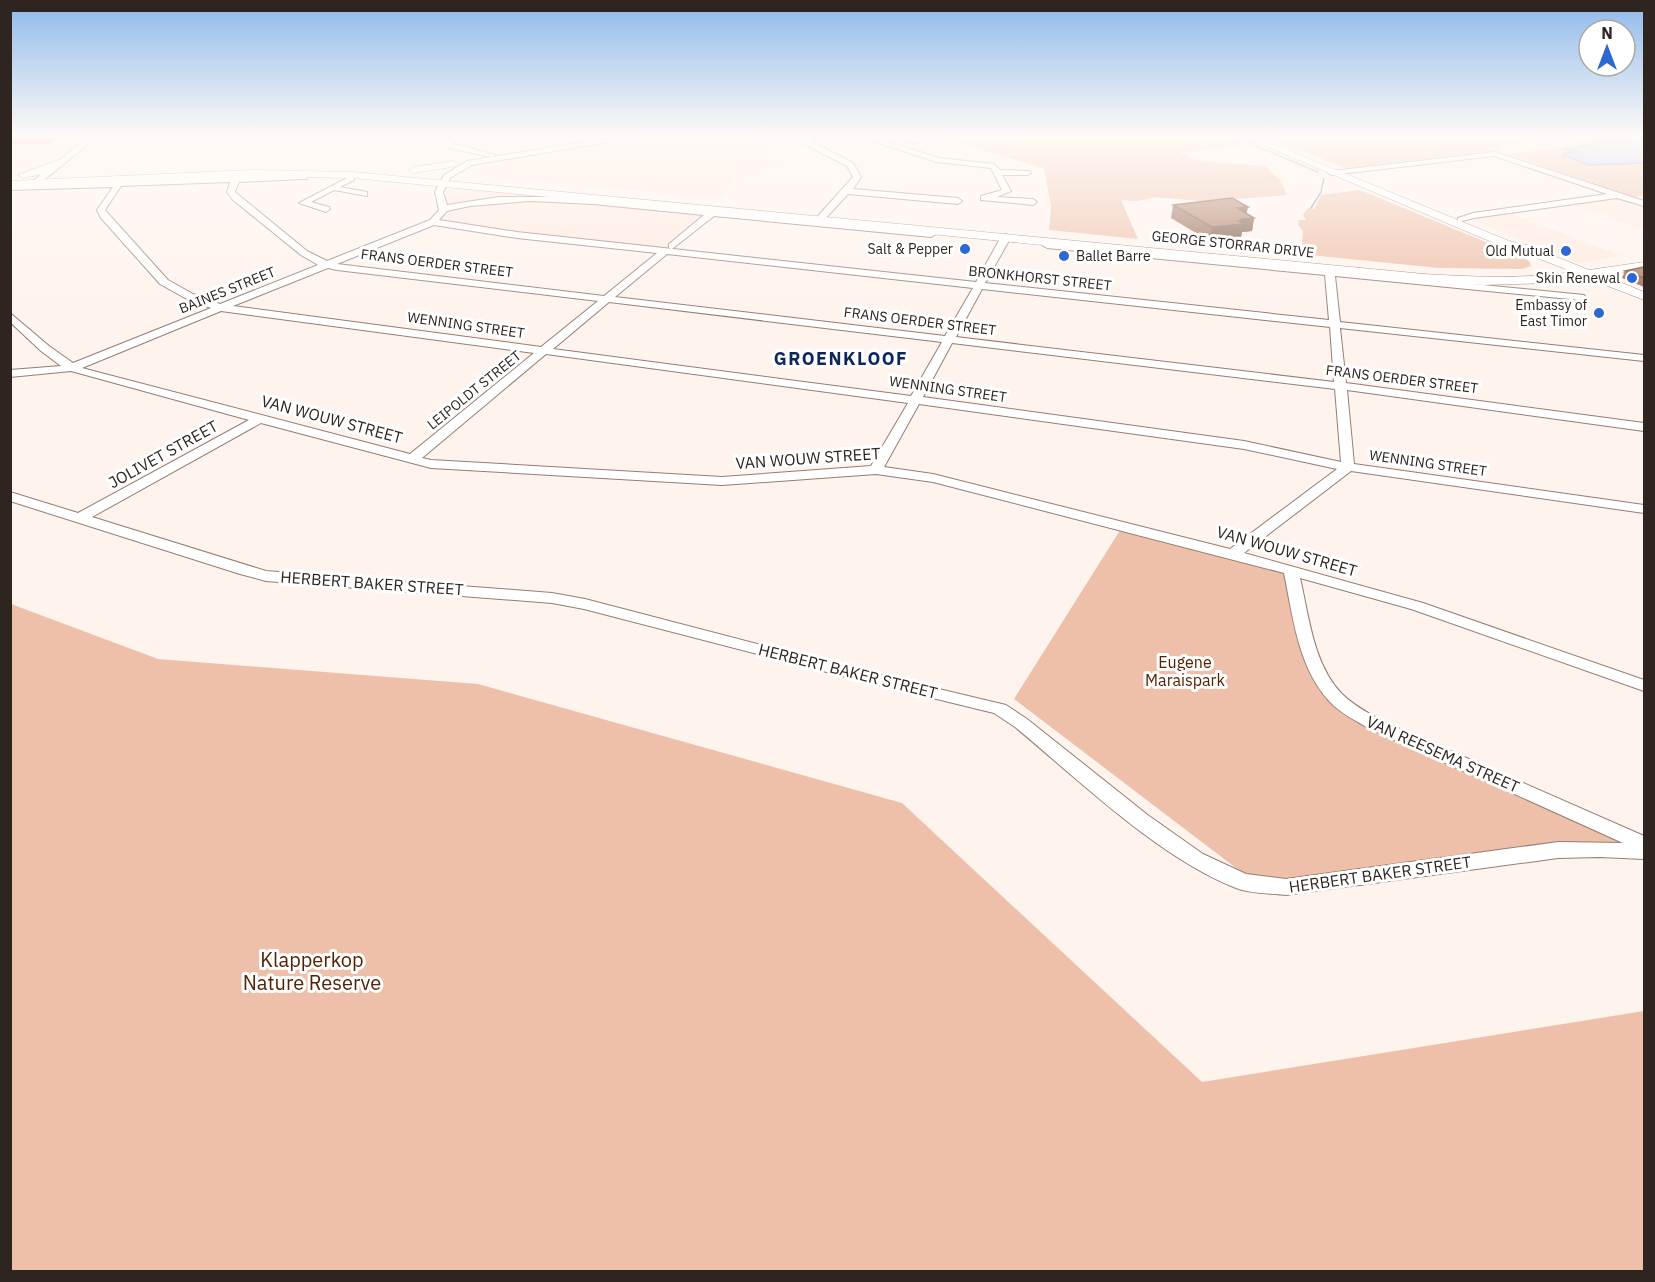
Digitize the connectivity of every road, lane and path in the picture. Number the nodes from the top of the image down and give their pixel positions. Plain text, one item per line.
1 (110, 197) edge
2 (234, 197) edge
3 (312, 197) edge
4 (440, 197) edge
5 (532, 197) edge
6 (588, 197) edge
7 (589, 197) edge
8 (593, 197) joint
9 (840, 197) edge
10 (911, 197) edge
11 (988, 197) edge
12 (1397, 197) edge
13 (1399, 197) edge
14 (1605, 197) edge
15 (1623, 197) edge
16 (519, 201) junction
17 (958, 201) dead end
18 (1033, 202) dead end
19 (1644, 204) edge
20 (443, 208) junction
21 (326, 209) dead end
22 (712, 213) junction
23 (824, 215) junction
24 (1461, 217) junction
25 (433, 222) junction
26 (929, 222) junction
27 (1024, 232) junction
28 (1005, 239) junction
29 (1137, 242) junction
30 (669, 248) junction
31 (1121, 248) junction
32 (1523, 248) junction
33 (1152, 252) junction
34 (1644, 260) edge
35 (328, 265) junction
36 (1644, 266) edge
37 (1578, 270) junction
38 (1330, 273) junction
39 (1591, 275) junction
40 (1511, 281) junction
41 (978, 285) junction
42 (1580, 297) dead end
43 (606, 299) junction
44 (1644, 299) edge
45 (221, 308) junction
46 (10, 316) edge
47 (1334, 324) junction
48 (948, 339) junction
49 (545, 350) junction
50 (1644, 357) edge
51 (71, 368) junction
52 (10, 374) edge
53 (1341, 386) junction
54 (914, 400) junction
55 (261, 418) junction
56 (1644, 427) edge
57 (412, 459) junction
58 (1348, 468) junction
59 (876, 470) junction
60 (10, 496) edge
61 (1644, 509) edge
62 (80, 518) junction
63 (1233, 554) junction
64 (1291, 572) junction
65 (1644, 686) edge
66 (1644, 844) edge
67 (1644, 852) edge

1 - 45 street, WENNING STREET
2 - 35 street, FRANS OERDER STREET
3 - 21 street
4 - 20 street
5 - 16 main road
6 - 8 main road
7 - 23 main road, GEORGE STORRAR DRIVE
8 - 23 main road, GEORGE STORRAR DRIVE
9 - 23 street
10 - 17 street
11 - 18 street
12 - 32 main road
13 - 24 main road
14 - 24 street
15 - 19 street
16 - 20 street, GEORGE STORRAR DRIVE
16 - 22 street, GEORGE STORRAR DRIVE
20 - 25 street
22 - 28 street, GEORGE STORRAR DRIVE
22 - 30 street, LEIPOLDT STREET
23 - 26 main road, GEORGE STORRAR DRIVE
23 - 28 main road, GEORGE STORRAR DRIVE
24 - 32 main road
25 - 30 street, BRONKHORST STREET
25 - 35 street, BAINES STREET
26 - 27 main road, GEORGE STORRAR DRIVE
26 - 28 main road
27 - 28 main road
27 - 29 main road, GEORGE STORRAR DRIVE
28 - 31 main road, GEORGE STORRAR DRIVE
28 - 38 street, GEORGE STORRAR DRIVE
28 - 41 street
29 - 31 main road
29 - 33 main road
29 - 37 main road, GEORGE STORRAR DRIVE
30 - 41 street, BRONKHORST STREET
30 - 43 street, LEIPOLDT STREET
31 - 33 main road, GEORGE STORRAR DRIVE
32 - 37 main road
33 - 40 main road, GEORGE STORRAR DRIVE
34 - 37 main road, GEORGE STORRAR DRIVE
35 - 43 street, FRANS OERDER STREET
35 - 45 street, BAINES STREET
36 - 39 main road, GEORGE STORRAR DRIVE
37 - 39 main road
38 - 42 street, GEORGE STORRAR DRIVE
38 - 47 street
39 - 40 main road, GEORGE STORRAR DRIVE
39 - 44 main road
40 - 44 main road
41 - 47 street, BRONKHORST STREET
41 - 48 street
43 - 48 street, FRANS OERDER STREET
43 - 49 street, LEIPOLDT STREET
45 - 49 street, WENNING STREET
45 - 51 street, BAINES STREET
46 - 51 street, VAN WOUW STREET
47 - 50 street, BRONKHORST STREET
47 - 53 street
48 - 53 street, FRANS OERDER STREET
48 - 54 street
49 - 54 street, WENNING STREET
49 - 57 street, LEIPOLDT STREET
51 - 52 street, BAINES STREET
51 - 55 street, VAN WOUW STREET
53 - 56 street, FRANS OERDER STREET
53 - 58 street
54 - 58 street, WENNING STREET
54 - 59 street
55 - 57 street, VAN WOUW STREET
55 - 62 street, JOLIVET STREET
57 - 59 street, VAN WOUW STREET
58 - 61 street, WENNING STREET
58 - 63 street
59 - 63 street, VAN WOUW STREET
60 - 62 street, HERBERT BAKER STREET
62 - 67 street, HERBERT BAKER STREET
63 - 64 street, VAN WOUW STREET
64 - 65 street, VAN WOUW STREET
64 - 66 street, VAN REESEMA STREET

